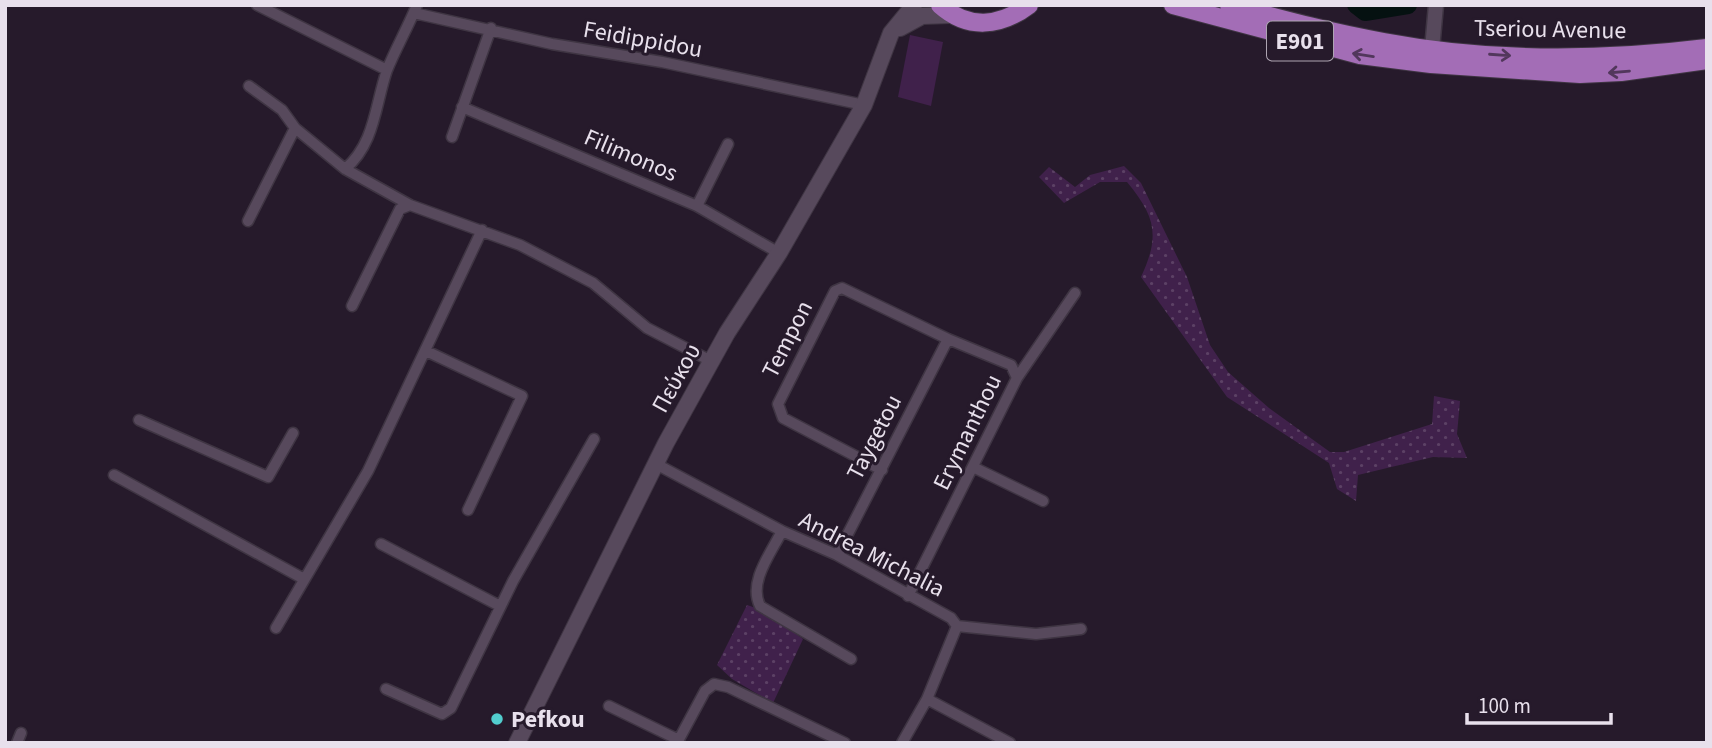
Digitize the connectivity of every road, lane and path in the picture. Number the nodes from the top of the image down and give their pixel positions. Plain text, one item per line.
1 (257, 5) edge
2 (914, 5) edge
3 (1029, 5) edge
4 (1172, 5) edge
5 (1229, 5) edge
6 (1436, 5) edge
7 (416, 9) edge
8 (945, 10) edge
9 (491, 28) junction
10 (887, 43) junction
11 (1707, 48) edge
12 (1432, 56) junction
13 (1707, 60) edge
14 (387, 70) junction
15 (249, 86) dead end
16 (864, 105) junction
17 (462, 107) junction
18 (295, 128) junction
19 (452, 137) dead end
20 (728, 144) dead end
21 (345, 169) junction
22 (410, 205) junction
23 (697, 206) junction
24 (248, 221) dead end
25 (482, 230) junction
26 (779, 253) junction
27 (1075, 293) dead end
28 (352, 306) dead end
29 (948, 339) junction
30 (426, 351) junction
31 (711, 361) junction
32 (1017, 378) junction
33 (139, 420) dead end
34 (293, 433) dead end
35 (594, 439) dead end
36 (656, 464) junction
37 (973, 467) junction
38 (881, 470) junction
39 (114, 475) dead end
40 (1043, 501) dead end
41 (468, 510) dead end
42 (782, 531) junction
43 (381, 544) dead end
44 (836, 555) junction
45 (304, 579) junction
46 (908, 596) junction
47 (500, 606) junction
48 (957, 626) junction
49 (276, 628) dead end
50 (1081, 629) dead end
51 (851, 659) dead end
52 (386, 689) dead end
53 (927, 699) junction
54 (609, 706) dead end
55 (678, 741) edge
56 (517, 743) edge
57 (845, 743) edge
58 (902, 743) edge
59 (1010, 743) edge

1 - 14 street
2 - 10 main road, Πεύκου
3 - 8 main road
12 -> 4 main road, Tseriou Avenue / E901
5 - 12 main road, Tseriou Avenue / E901
6 - 12 street
7 - 9 street, Feidippidou
7 - 14 street
8 - 10 main road, Πεύκου
9 - 16 street, Feidippidou
9 - 17 street
10 - 16 main road, Πεύκου
12 -> 11 main road, Tseriou Avenue / E901
13 -> 12 main road, Tseriou Avenue / E901
14 - 21 street
15 - 18 street
16 - 26 main road, Πεύκου
17 - 19 street
17 - 23 street, Filimonos
18 - 21 street
18 - 24 street
20 - 23 street
21 - 22 street
22 - 25 street
22 - 28 street
23 - 26 street, Filimonos
25 - 30 street
25 - 31 street
26 - 31 main road, Πεύκου
27 - 32 street, Erymanthou
29 - 32 street, Tempon
29 - 38 street, Taygetou
29 - 38 street, Tempon
30 - 41 street
30 - 45 street
31 - 36 main road, Πεύκου
32 - 37 street, Erymanthou
33 - 34 street
35 - 47 street
36 - 42 street, Andrea Michalia
36 - 56 main road, Πεύκου
37 - 40 street
37 - 46 street, Erymanthou
38 - 44 street, Taygetou
39 - 45 street
42 - 44 street, Andrea Michalia
42 - 51 street
43 - 47 street
44 - 46 street, Andrea Michalia
45 - 49 street
46 - 48 street, Andrea Michalia
47 - 52 street
48 - 50 street, Andrea Michalia
48 - 53 street
53 - 58 street
53 - 59 street
54 - 55 street
55 - 57 street

